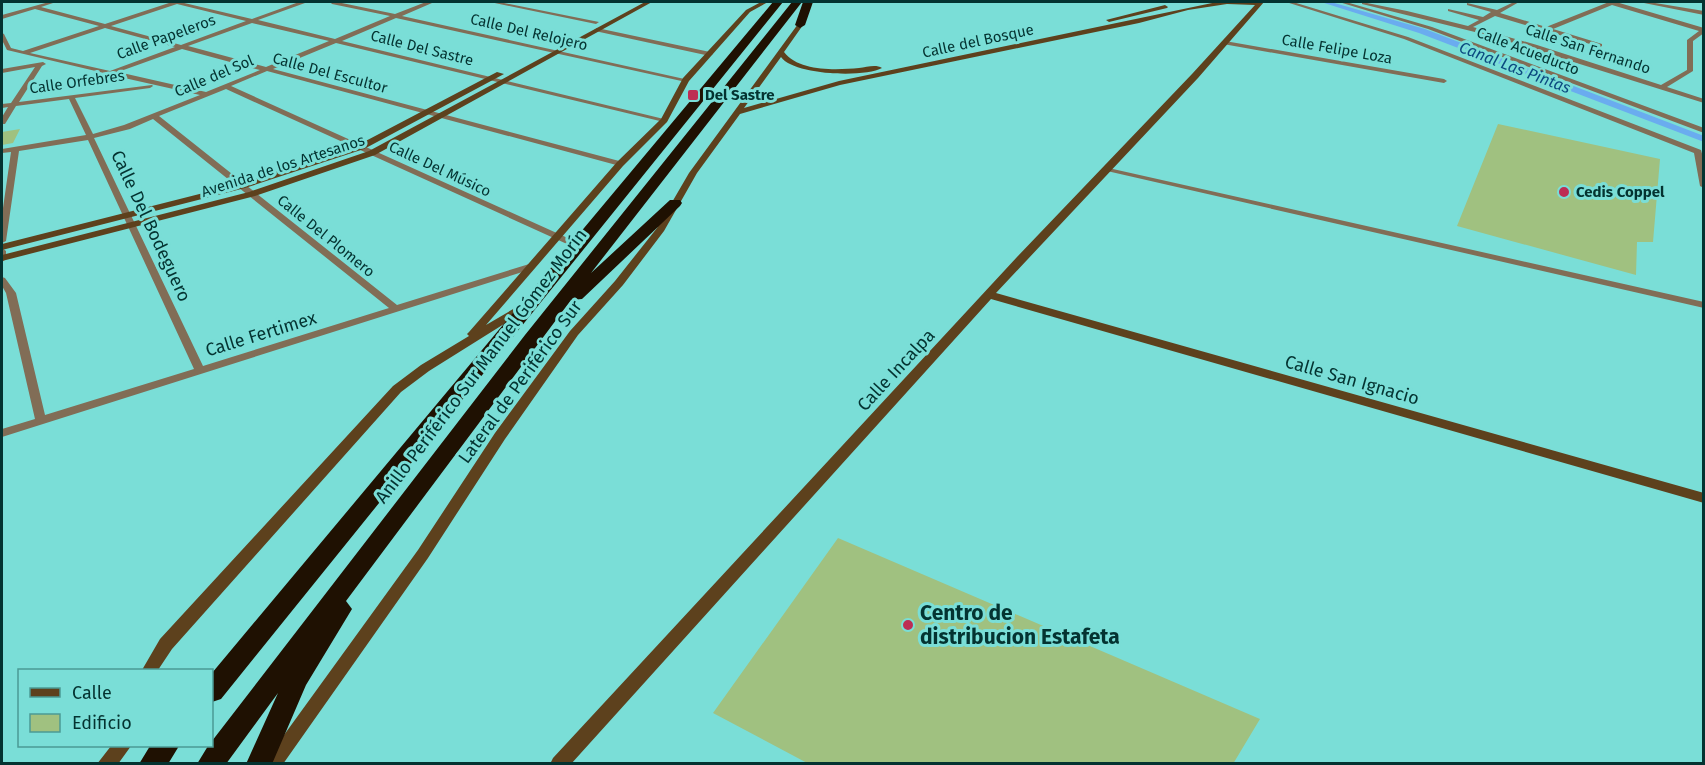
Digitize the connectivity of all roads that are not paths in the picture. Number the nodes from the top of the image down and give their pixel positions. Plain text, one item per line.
1 (53, 2) edge
2 (176, 2) edge
3 (303, 2) edge
4 (332, 2) edge
5 (430, 2) edge
6 (492, 2) edge
7 (636, 2) edge
8 (649, 2) edge
9 (765, 2) edge
10 (778, 2) edge
11 (797, 2) edge
12 (808, 2) edge
13 (1190, 2) edge
14 (1227, 2) edge
15 (1289, 2) edge
16 (1342, 2) edge
17 (1359, 2) edge
18 (1407, 2) edge
19 (1517, 2) edge
20 (1612, 2) edge
21 (1642, 2) edge
22 (1469, 4) dead end
23 (1258, 6) edge
24 (34, 7) junction
25 (1402, 9) junction
26 (1450, 10) dead end
27 (1495, 12) junction
28 (1704, 13) edge
29 (396, 16) junction
30 (2, 17) edge
31 (1483, 19) junction
32 (251, 20) junction
33 (800, 25) joint
34 (104, 26) junction
35 (597, 26) junction
36 (1471, 26) junction
37 (1547, 29) junction
38 (1704, 30) edge
39 (2, 35) edge
40 (335, 41) junction
41 (1225, 44) junction
42 (1600, 45) dead end
43 (180, 47) junction
44 (546, 49) junction
45 (557, 52) junction
46 (781, 52) junction
47 (23, 53) junction
48 (710, 54) junction
49 (1294, 55) junction
50 (51, 61) junction
51 (39, 66) junction
52 (1291, 67) dead end
53 (266, 69) junction
54 (840, 70) junction
55 (2, 71) edge
56 (107, 74) junction
57 (491, 78) junction
58 (686, 80) junction
59 (503, 81) junction
60 (1444, 81) dead end
61 (839, 83) junction
62 (156, 85) junction
63 (225, 86) junction
64 (1662, 87) junction
65 (206, 94) junction
66 (71, 96) junction
67 (1704, 101) edge
68 (14, 104) junction
69 (2, 106) edge
70 (737, 112) junction
71 (426, 113) junction
72 (154, 116) junction
73 (439, 116) junction
74 (664, 120) junction
75 (2, 122) edge
76 (1704, 131) edge
77 (90, 137) junction
78 (361, 147) junction
79 (15, 149) junction
80 (2, 151) edge
81 (372, 153) junction
82 (620, 165) junction
83 (1107, 169) junction
84 (242, 186) junction
85 (1704, 186) edge
86 (252, 194) junction
87 (675, 203) junction
88 (129, 220) junction
89 (556, 236) junction
90 (2, 241) edge
91 (578, 246) junction
92 (2, 254) edge
93 (529, 267) junction
94 (2, 280) edge
95 (6, 295) edge
96 (990, 295) junction
97 (531, 303) junction
98 (1704, 304) edge
99 (396, 309) junction
100 (531, 339) junction
101 (465, 343) junction
102 (200, 370) junction
103 (41, 420) junction
104 (2, 433) edge
105 (1704, 498) edge
106 (386, 534) junction
107 (151, 669) edge
108 (213, 690) edge
109 (121, 747) edge
110 (165, 747) edge
111 (106, 764) edge
112 (152, 764) edge
113 (210, 764) edge
114 (258, 764) edge
115 (272, 764) edge
116 (559, 764) edge

1 - 24 street
2 - 32 street, Calle Del Sastre
2 - 34 street
3 - 32 street, Calle Papeleros
4 - 29 street, Calle Del Relojero
5 - 29 street, Calle del Sol
6 - 35 street
7 - 35 street, Avenida de los Artesanos
8 - 35 street, Avenida de los Artesanos
9 - 48 street
10 - 91 highway, Anillo Periférico Sur Manuel Gómez Morín
11 - 100 highway, Anillo Periférico Sur Manuel Gómez Morín
12 - 33 highway
13 - 54 street, Calle del Bosque
14 - 23 street
14 - 23 street, Calle del Bosque
14 - 61 street, Calle del Bosque
15 - 85 street
16 - 76 street, Calle Acueducto
17 - 25 street, Calle San Fernando
18 - 25 street
19 - 27 street
20 - 37 street
20 - 38 street
21 - 28 street
22 - 27 street
23 - 41 street, Calle Incalpa
24 - 30 street
24 - 34 street, Calle Del Escultor
25 - 36 street, Calle San Fernando
26 - 31 street
27 - 31 street
27 - 37 street
29 - 40 street, Calle del Sol
29 - 44 street, Calle Del Relojero
31 - 36 street
32 - 40 street, Calle Del Sastre
32 - 43 street, Calle Papeleros
33 - 46 street, Lateral de Periférico Sur
34 - 43 street, Calle Del Escultor
34 - 47 street
35 - 44 street, Avenida de los Artesanos
35 - 45 street, Avenida de los Artesanos
35 - 48 street
36 - 64 street, Calle San Fernando
37 - 42 street
38 - 64 street
39 - 47 street
40 - 53 street, Calle del Sol
40 - 57 street, Calle Del Sastre
41 - 49 street, Calle Felipe Loza
41 - 83 street, Calle Incalpa
43 - 53 street, Calle Del Escultor
43 - 56 street, Calle Papeleros
44 - 45 street, Calle Del Relojero
44 - 57 street, Avenida de los Artesanos
45 - 58 street, Calle Del Relojero
45 - 59 street, Avenida de los Artesanos
46 - 54 street, Calle del Bosque
46 - 70 street, Lateral de Periférico Sur
47 - 50 street
48 - 58 street
49 - 52 street
49 - 60 street, Calle Felipe Loza
50 - 51 street
50 - 56 street
51 - 55 street
51 - 68 street
53 - 63 street, Calle del Sol
53 - 71 street, Calle Del Escultor
54 - 61 street
56 - 62 street
57 - 59 street, Calle Del Sastre
57 - 71 street, Avenida de los Artesanos
58 - 74 street
59 - 73 street, Avenida de los Artesanos
59 - 74 street, Calle Del Sastre
61 - 70 street, Calle del Bosque
62 - 65 street
62 - 66 street, Calle Orfebres
63 - 65 street, Calle del Sol
63 - 78 street, Calle Del Músico
64 - 67 street, Calle San Fernando
65 - 72 street, Calle del Sol
66 - 68 street, Calle Orfebres
66 - 77 street, Calle Del Bodeguero
68 - 69 street, Calle Orfebres
68 - 75 street
70 - 87 street, Lateral de Periférico Sur
71 - 73 street, Calle Del Escultor
71 - 78 street, Avenida de los Artesanos
72 - 77 street, Calle del Sol
72 - 84 street, Calle Del Plomero
73 - 81 street, Avenida de los Artesanos
73 - 82 street, Calle Del Escultor
74 - 82 street
77 - 79 street, Calle del Sol
77 - 88 street, Calle Del Bodeguero
78 - 81 street, Calle Del Músico
78 - 84 street, Avenida de los Artesanos
79 - 80 street, Calle del Sol
79 - 90 street
81 - 86 street, Avenida de los Artesanos
81 - 89 street, Calle Del Músico
82 - 89 street
83 - 96 street, Calle Incalpa
83 - 98 street
84 - 86 street, Calle Del Plomero
84 - 88 street, Avenida de los Artesanos
86 - 88 street, Avenida de los Artesanos
86 - 99 street, Calle Del Plomero
87 - 100 highway
87 - 115 street, Lateral de Periférico Sur
88 - 92 street, Avenida de los Artesanos
88 - 102 street, Calle Del Bodeguero
89 - 91 street, Calle Del Músico
89 - 93 street
91 - 97 highway, Anillo Periférico Sur Manuel Gómez Morín
93 - 99 street, Calle Fertimex
93 - 101 street
94 - 95 street
95 - 103 street
96 - 105 street, Calle San Ignacio
96 - 116 street, Calle Incalpa
97 - 101 street
97 - 108 highway, Anillo Periférico Sur Manuel Gómez Morín
99 - 102 street, Calle Fertimex
100 - 106 highway, Anillo Periférico Sur Manuel Gómez Morín
101 - 107 street
102 - 103 street, Calle Fertimex
103 - 104 street, Calle Fertimex
106 - 113 highway, Anillo Periférico Sur Manuel Gómez Morín
106 - 114 highway
109 - 111 street
110 - 112 highway

